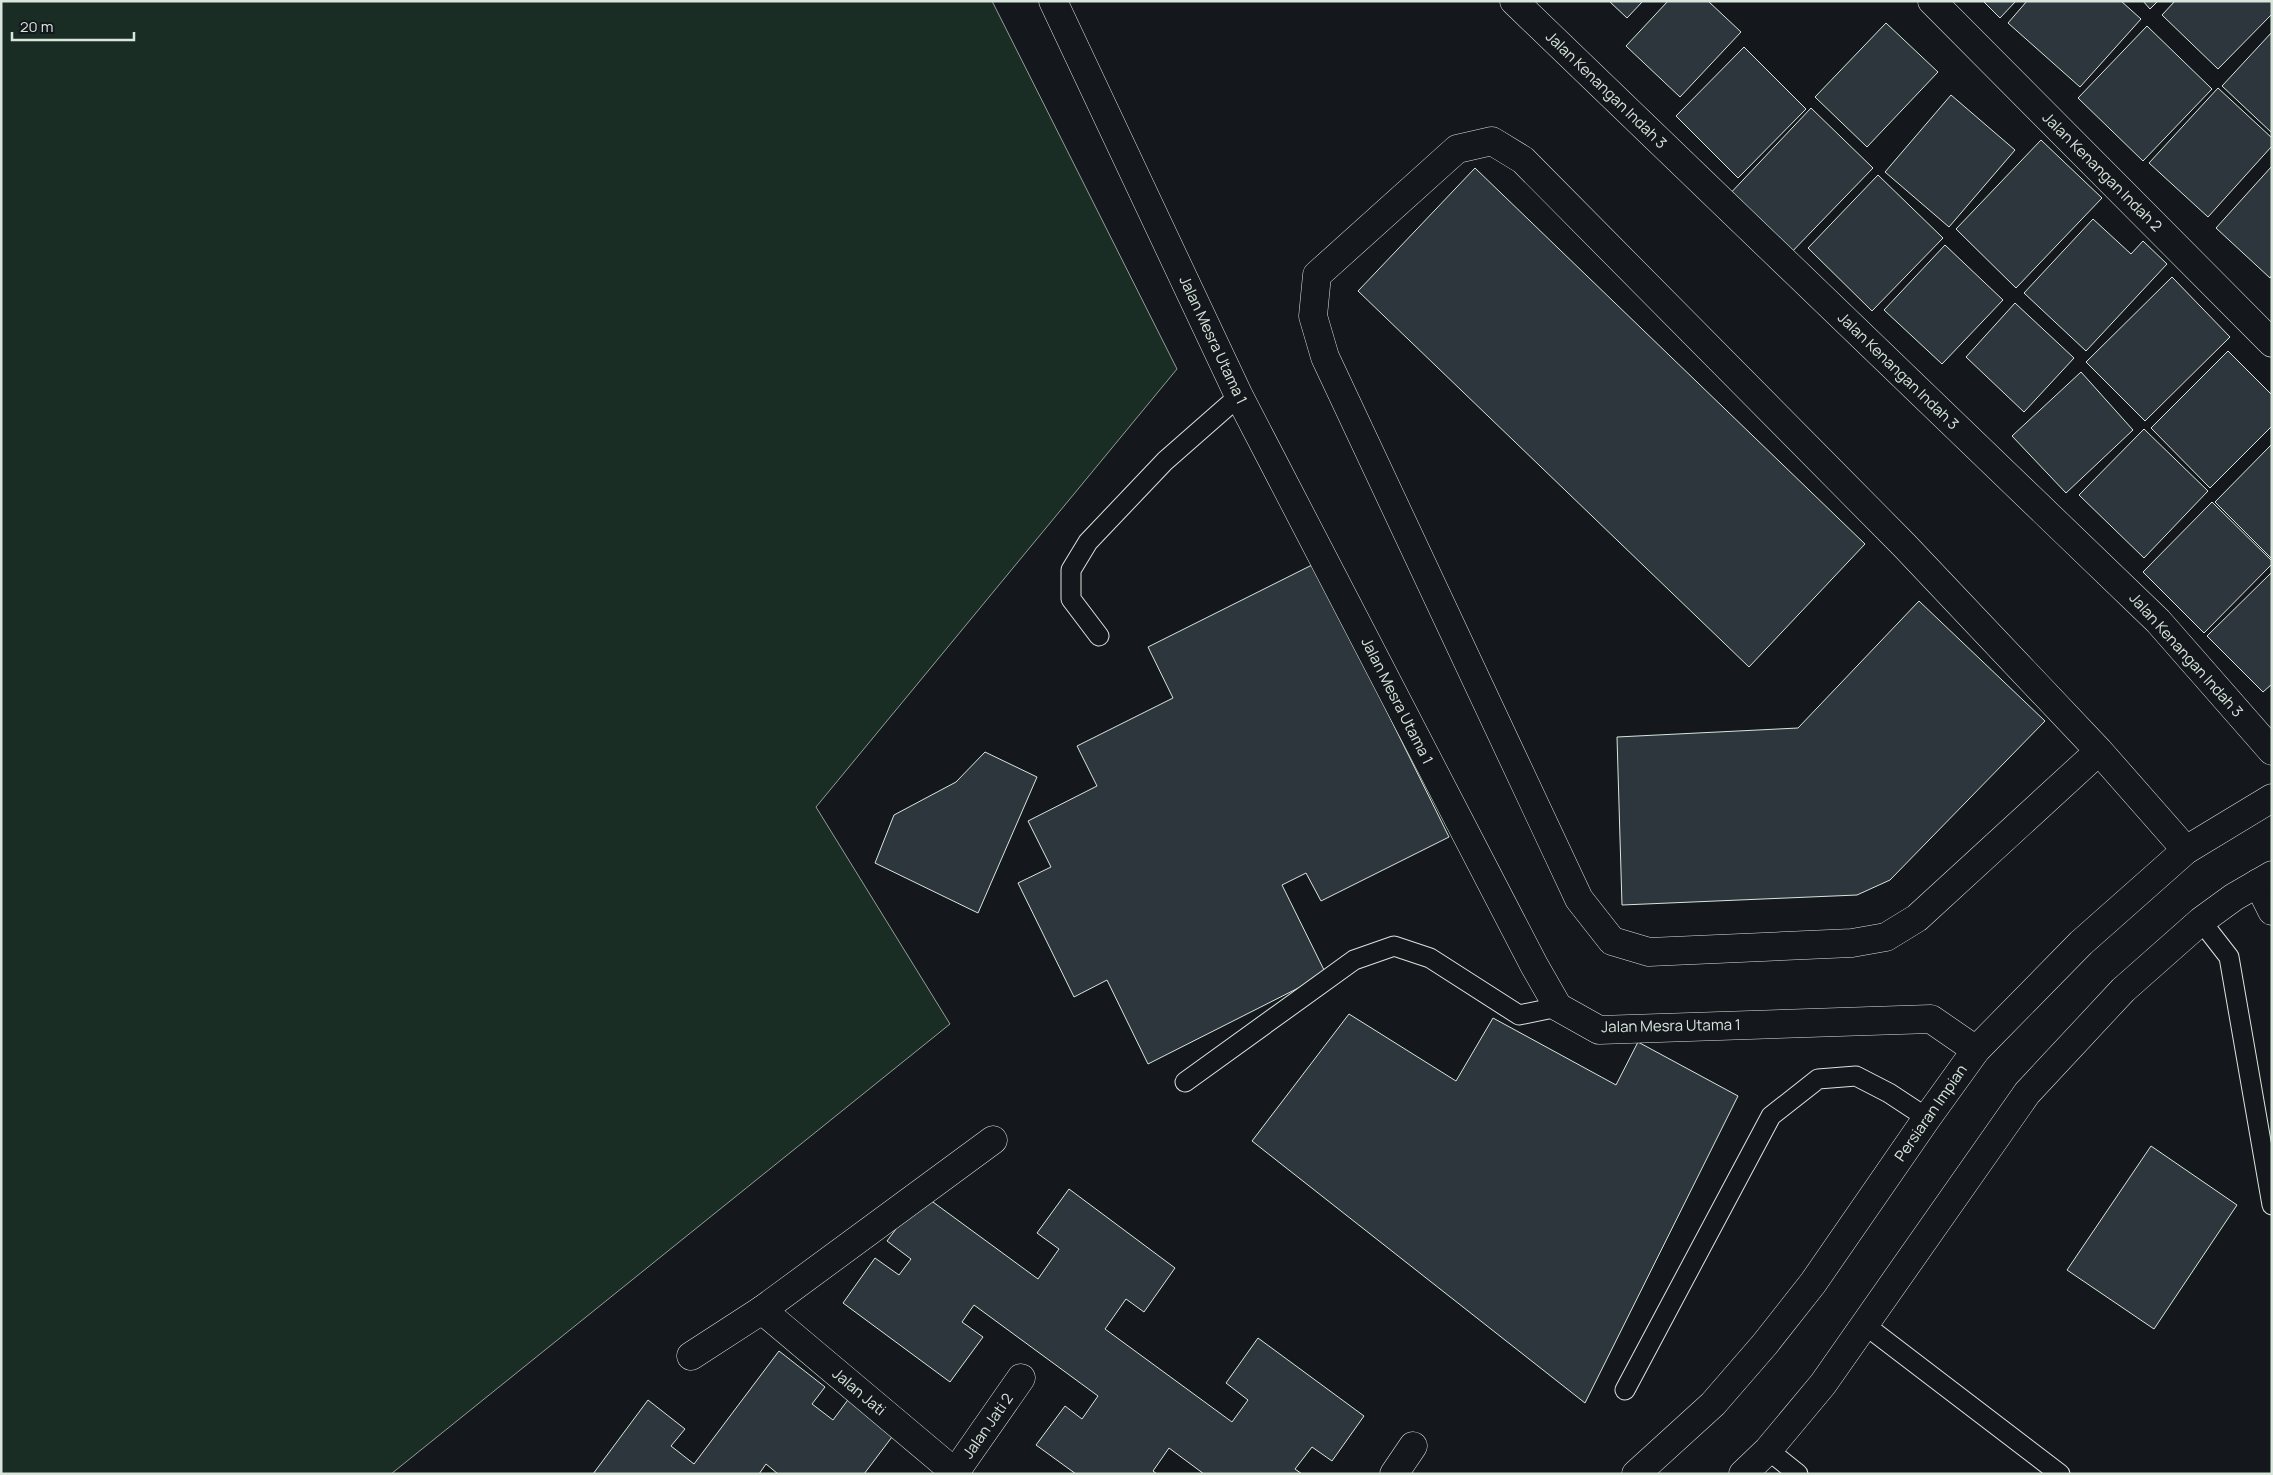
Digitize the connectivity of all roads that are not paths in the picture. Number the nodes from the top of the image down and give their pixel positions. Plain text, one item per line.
1 (1053, 1) edge
2 (1514, 1) edge
3 (1932, 1) edge
4 (2272, 343) edge
5 (1239, 396) junction
6 (1099, 636) dead end
7 (2099, 751) junction
8 (2272, 751) edge
9 (2272, 798) edge
10 (2186, 850) junction
11 (2265, 879) edge
12 (2272, 911) edge
13 (2201, 921) junction
14 (1558, 1007) junction
15 (1976, 1050) junction
16 (1184, 1082) dead end
17 (1927, 1118) junction
18 (993, 1140) dead end
19 (2272, 1206) edge
20 (762, 1310) junction
21 (1865, 1325) junction
22 (691, 1356) dead end
23 (1021, 1378) dead end
24 (1625, 1390) dead end
25 (1414, 1446) dead end
26 (1768, 1450) junction
27 (956, 1473) edge
28 (1394, 1474) edge
29 (1636, 1474) edge
30 (1743, 1474) edge
31 (1798, 1474) edge
32 (2060, 1474) edge

1 - 5 street, Jalan Mesra Utama 1
2 - 8 street, Jalan Kenangan Indah 3
3 - 4 street, Jalan Kenangan Indah 2
5 - 6 lane
5 - 14 street, Jalan Mesra Utama 1
7 - 7 street
7 - 10 street
9 - 10 street, Persiaran Impian
10 - 15 street, Persiaran Impian
11 - 12 street
11 - 13 street
13 - 19 lane
13 - 21 street
14 - 15 street, Jalan Mesra Utama 1
14 - 16 lane
15 - 17 street, Persiaran Impian
17 - 24 lane
17 - 29 street, Persiaran Impian
18 - 20 street
20 - 22 street
20 - 27 street, Jalan Jati
21 - 26 street
21 - 32 lane
23 - 27 street, Jalan Jati 2
25 - 28 street
26 - 30 street
26 - 31 lane

